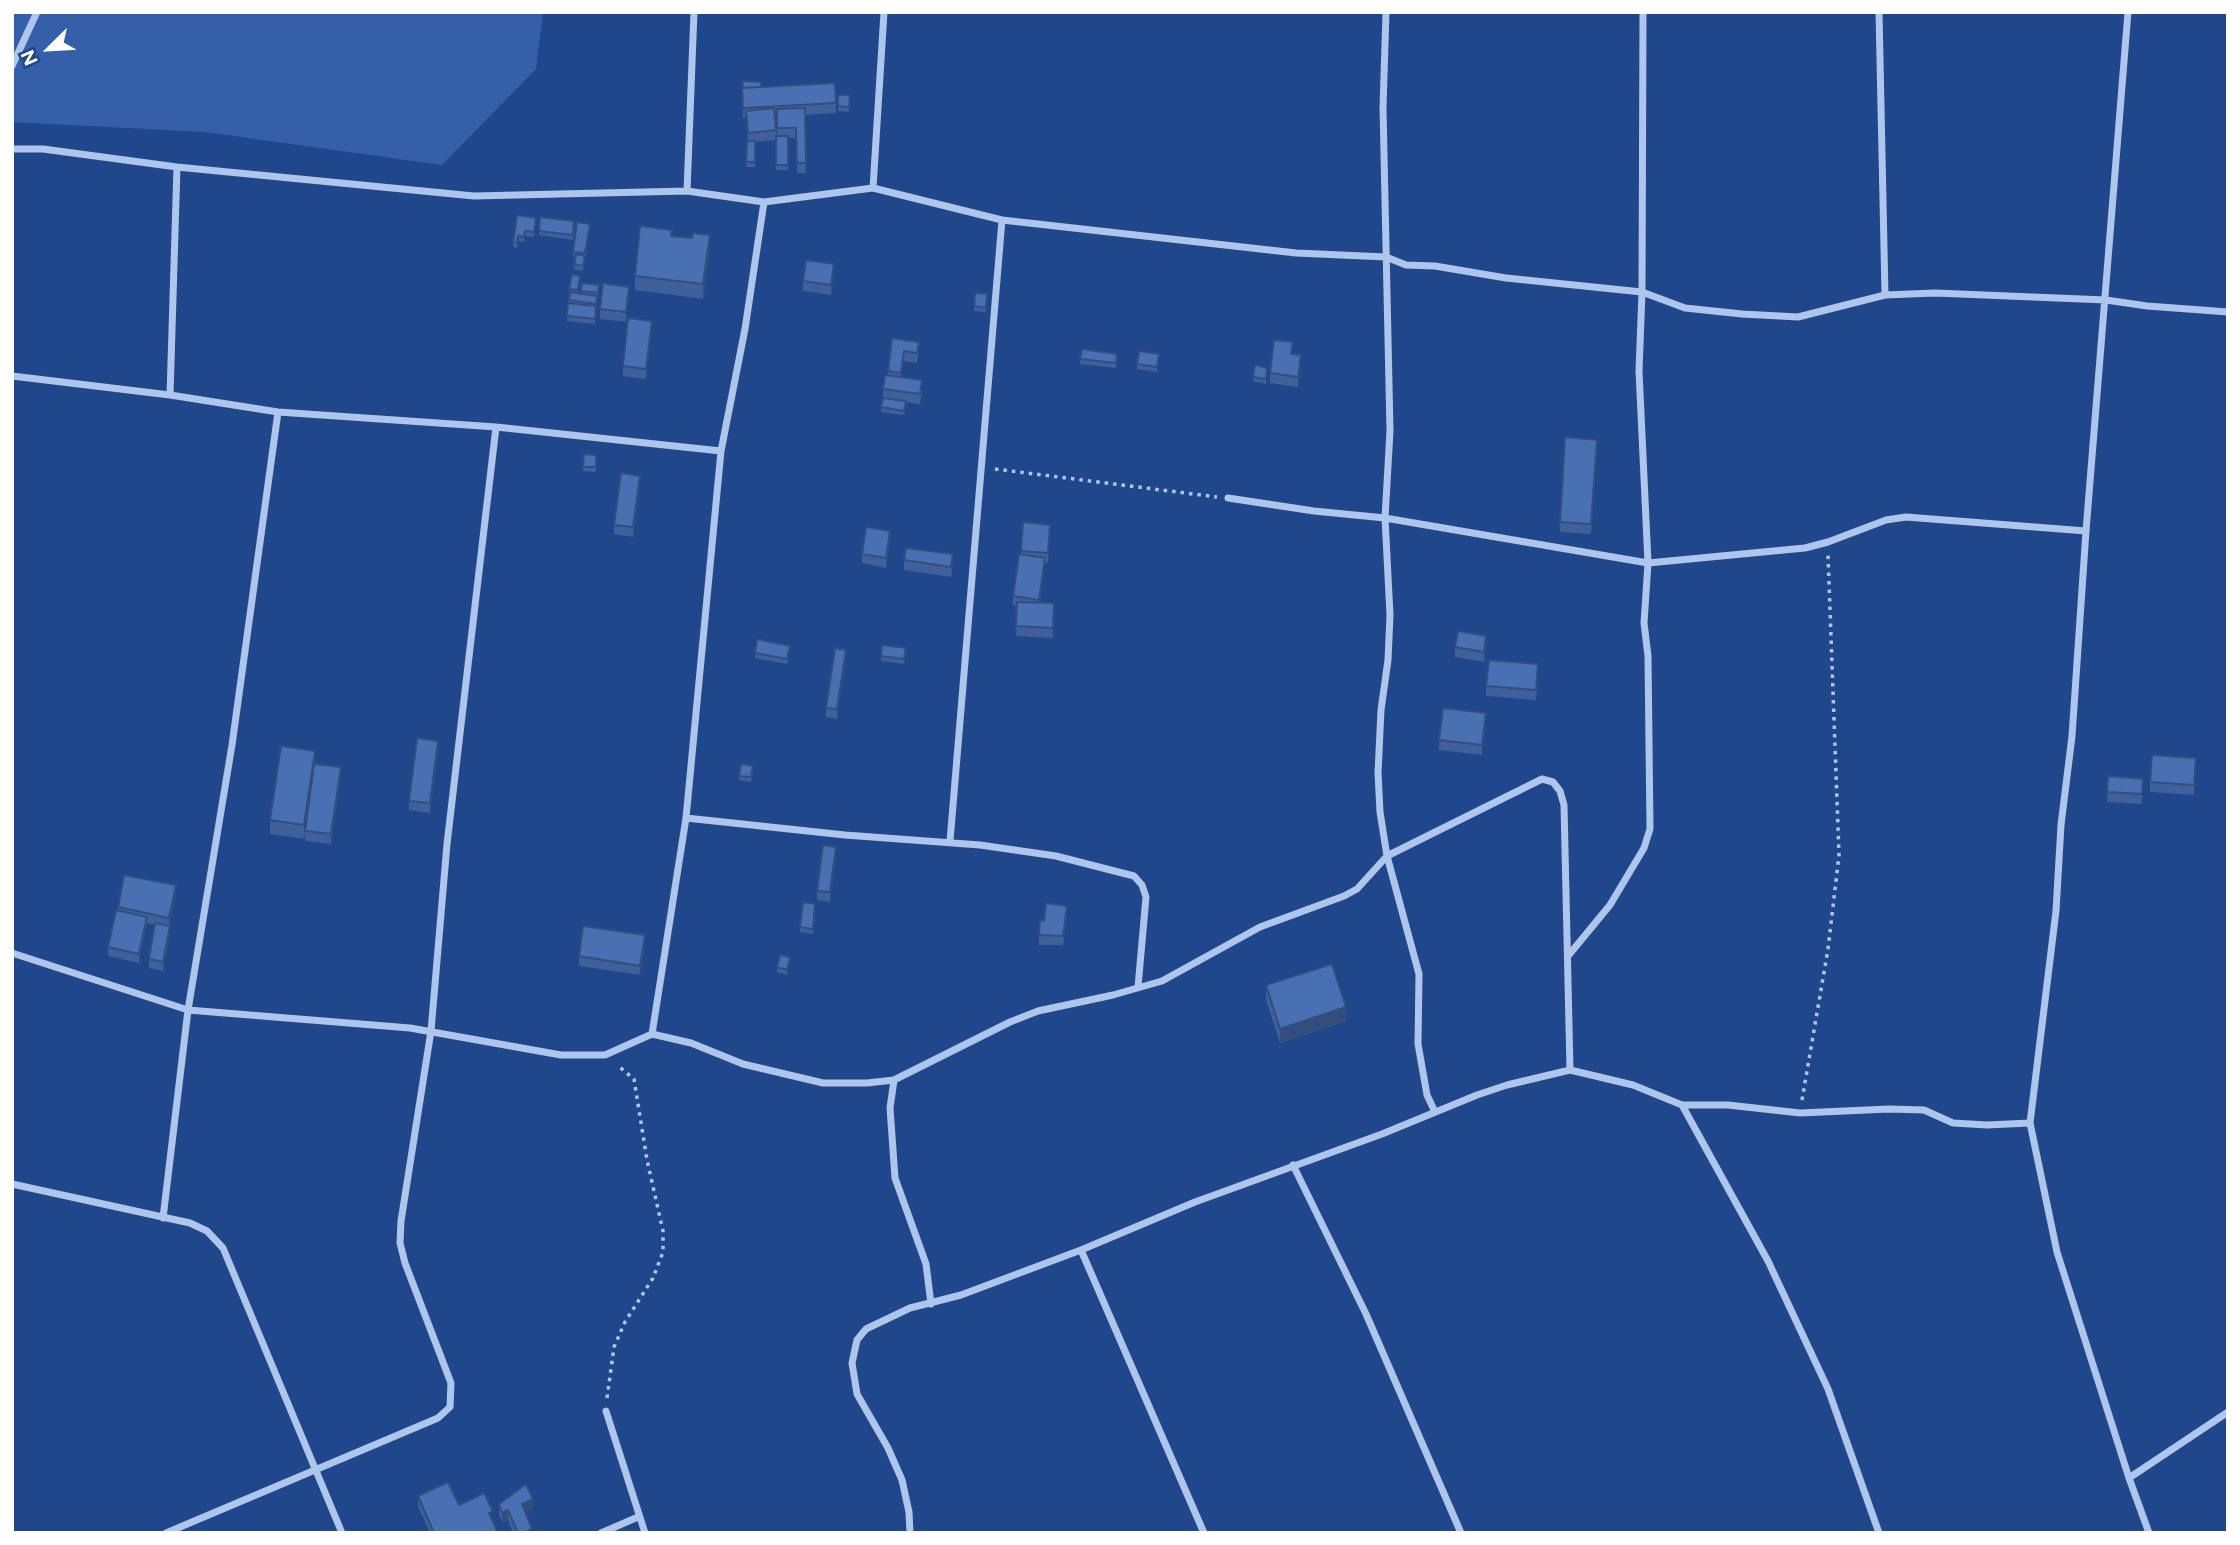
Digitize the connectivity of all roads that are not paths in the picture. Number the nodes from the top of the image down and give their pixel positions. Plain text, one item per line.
1 (37, 12) edge
2 (694, 12) edge
3 (884, 12) edge
4 (1386, 12) edge
5 (1643, 12) edge
6 (1880, 12) edge
7 (2128, 12) edge
8 (12, 66) edge
9 (12, 149) edge
10 (177, 167) junction
11 (873, 188) junction
12 (687, 191) junction
13 (764, 202) junction
14 (1002, 220) junction
15 (1386, 257) junction
16 (1642, 292) junction
17 (1885, 295) junction
18 (2106, 300) junction
19 (2228, 312) edge
20 (12, 376) edge
21 (170, 395) junction
22 (278, 412) junction
23 (496, 427) junction
24 (721, 452) junction
25 (1227, 498) road end
26 (1385, 518) junction
27 (2086, 531) junction
28 (1648, 563) junction
29 (686, 818) junction
30 (950, 841) junction
31 (1387, 856) junction
32 (12, 953) edge
33 (1567, 956) junction
34 (1138, 987) junction
35 (188, 1010) junction
36 (431, 1031) junction
37 (652, 1034) junction
38 (1570, 1070) junction
39 (894, 1080) junction
40 (1682, 1105) junction
41 (1435, 1112) junction
42 (2030, 1122) junction
43 (1293, 1165) junction
44 (12, 1184) edge
45 (163, 1218) junction
46 (1081, 1250) junction
47 (931, 1304) junction
48 (606, 1411) road end
49 (2228, 1412) edge
50 (314, 1471) junction
51 (2129, 1478) junction
52 (638, 1517) junction
53 (166, 1533) edge
54 (342, 1533) edge
55 (601, 1533) edge
56 (645, 1533) edge
57 (910, 1533) edge
58 (1204, 1533) edge
59 (1461, 1533) edge
60 (1879, 1533) edge
61 (2149, 1533) edge

1 - 8 street
2 - 12 street
3 - 11 street
4 - 15 street
5 - 16 street
6 - 17 street
7 - 18 street
9 - 10 street
10 - 12 street
10 - 21 street
11 - 13 street
11 - 14 street
12 - 13 street
13 - 24 street
14 - 15 street
14 - 30 street
15 - 16 street
15 - 26 street
16 - 17 street
16 - 28 street
17 - 18 street
18 - 19 street
18 - 27 street
20 - 21 street
21 - 22 street
22 - 23 street
22 - 35 street
23 - 24 street
23 - 36 street
24 - 29 street
25 - 26 street
26 - 28 street
26 - 31 street
27 - 28 street
27 - 42 street
28 - 33 street
29 - 30 street
29 - 37 street
30 - 34 street
31 - 33 street
31 - 34 street
31 - 41 street
32 - 35 street
33 - 38 street
34 - 39 street
35 - 36 street
35 - 45 street
36 - 37 street
36 - 50 street
37 - 39 street
38 - 40 street
38 - 41 street
39 - 47 street
40 - 42 street
40 - 60 street
41 - 43 street
42 - 51 street
43 - 46 street
43 - 59 street
44 - 45 street
45 - 50 street
46 - 47 street
46 - 58 street
47 - 57 street
48 - 52 street
49 - 51 street
50 - 53 street
50 - 54 street
51 - 61 street
52 - 55 street
52 - 56 street

